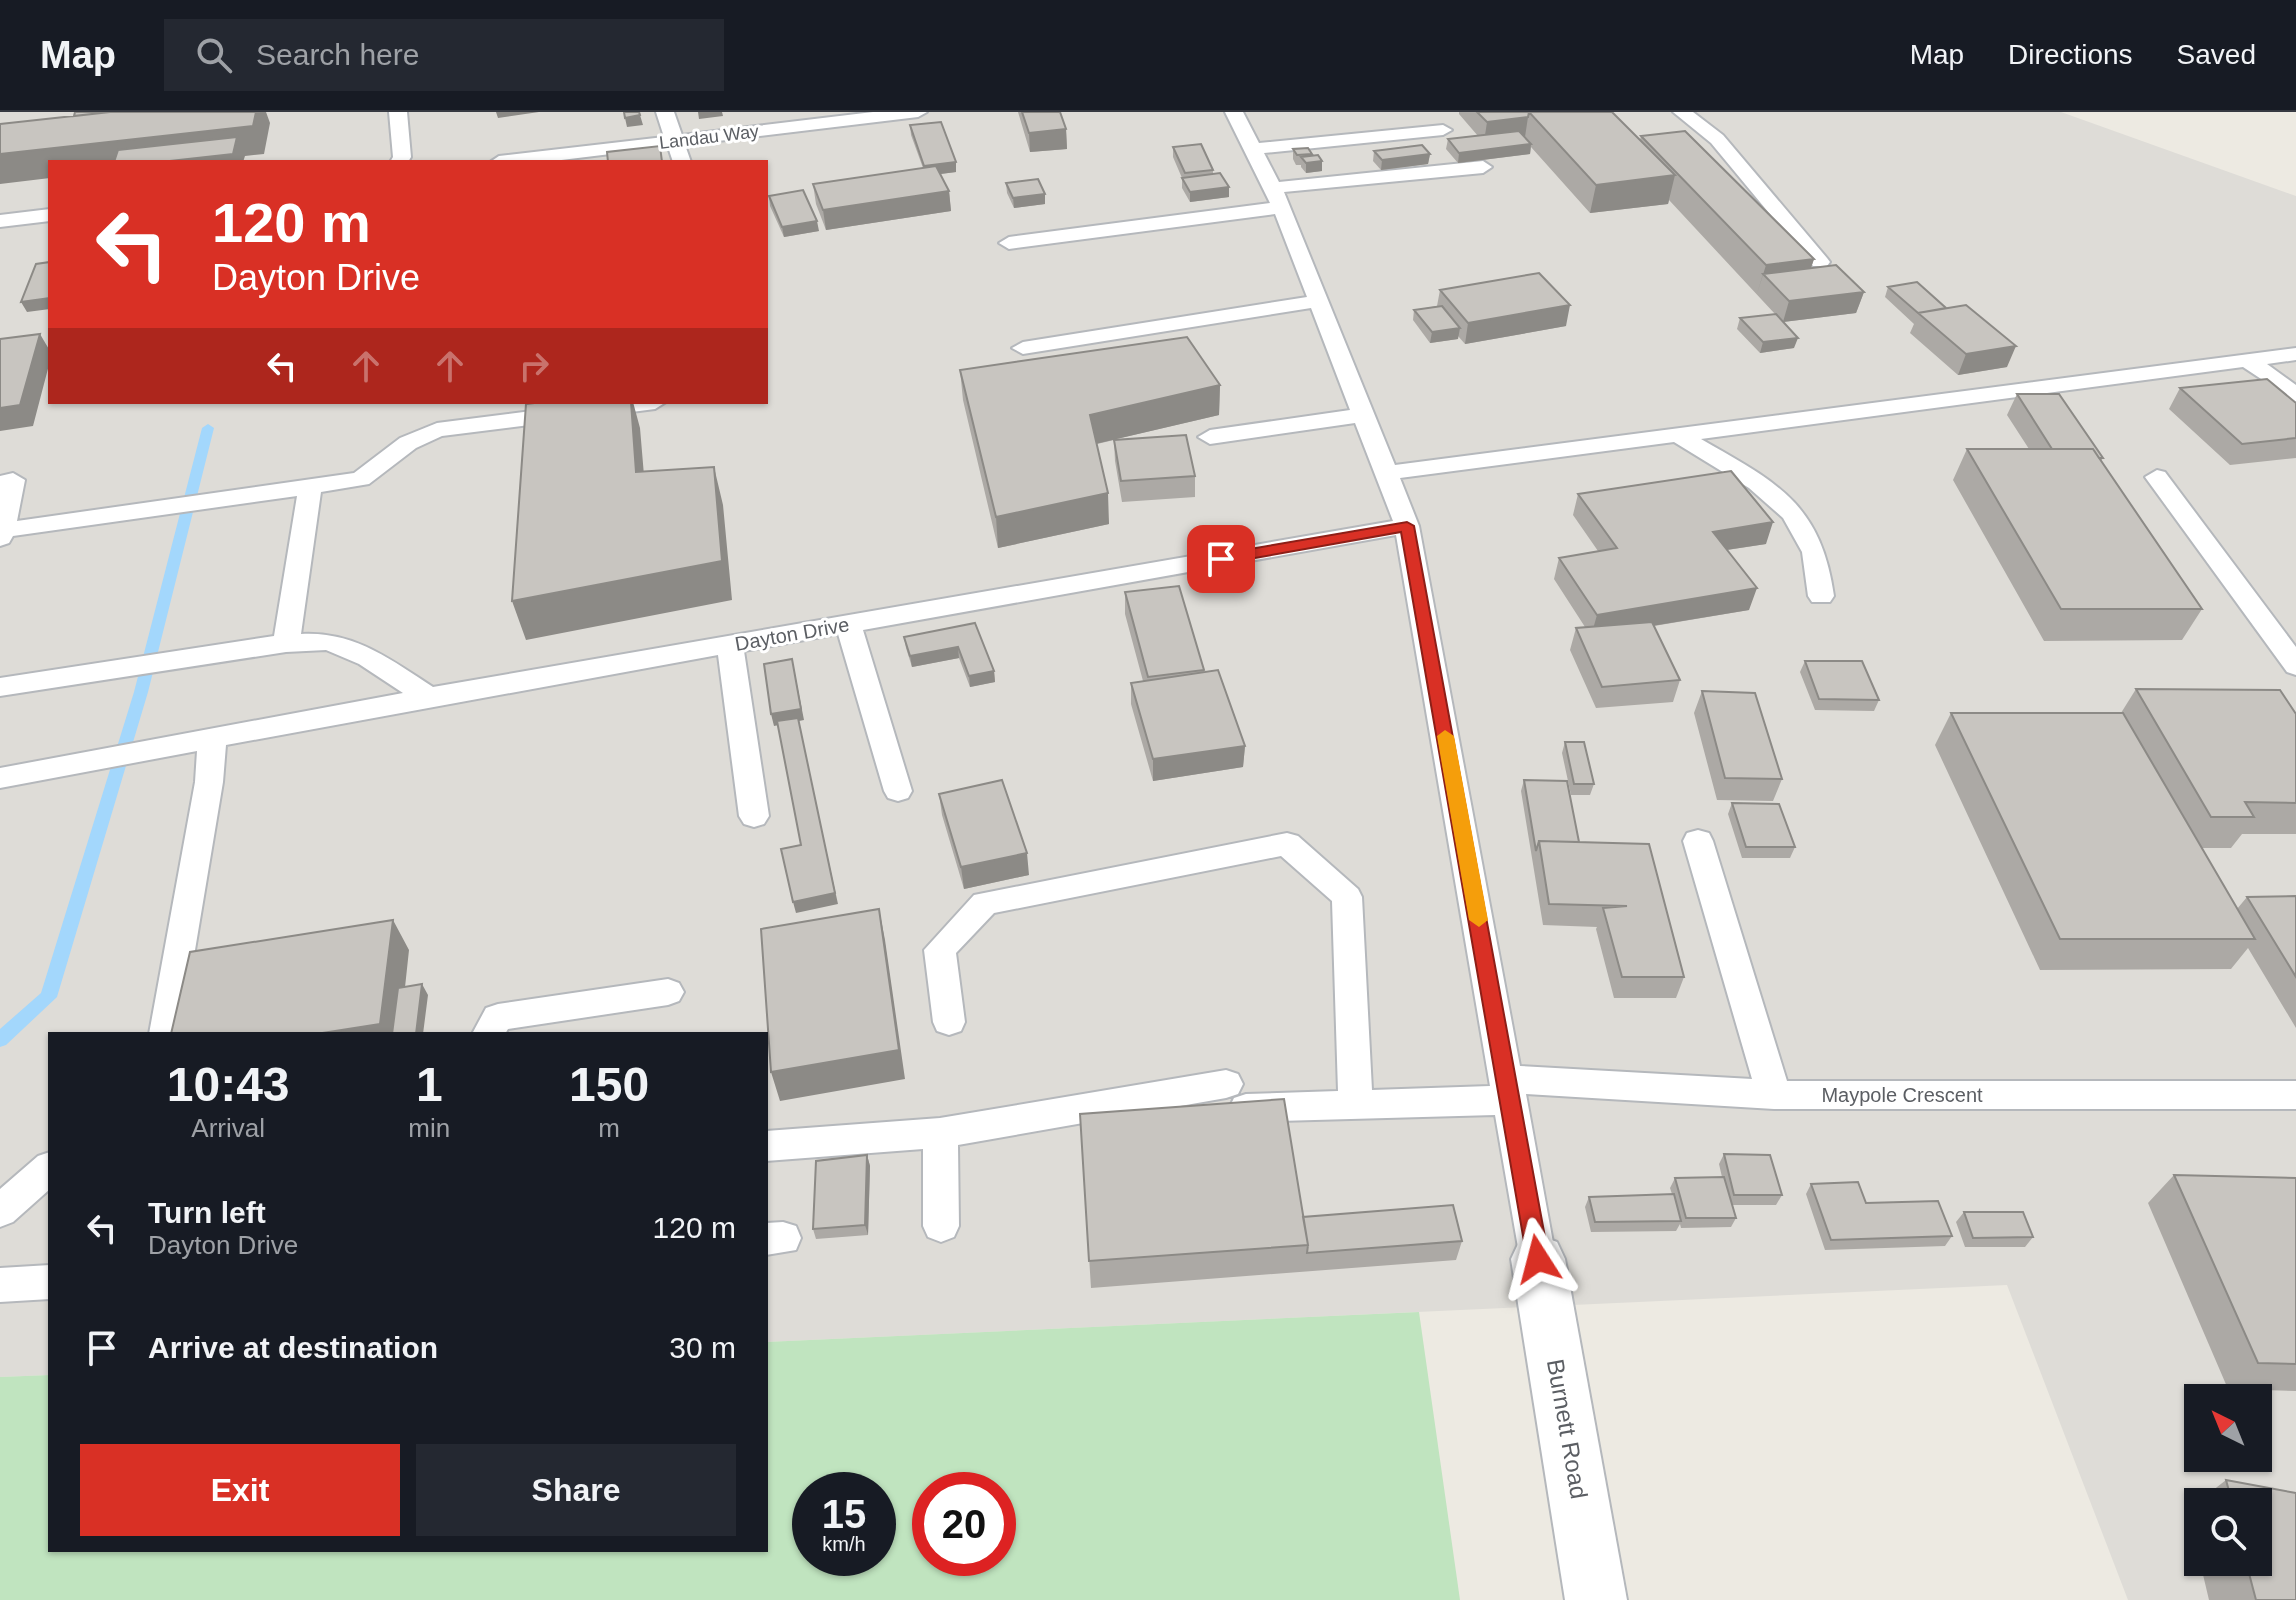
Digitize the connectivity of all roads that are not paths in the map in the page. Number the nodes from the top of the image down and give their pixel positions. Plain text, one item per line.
1 (398, 112) edge
2 (665, 112) edge
3 (750, 112) edge
4 (918, 112) edge
5 (1234, 112) edge
6 (1682, 112) edge
7 (1443, 130) dead end
8 (756, 131) junction
9 (677, 141) junction
10 (1253, 149) junction
11 (575, 158) edge
12 (400, 160) edge
13 (537, 160) edge
14 (682, 160) edge
15 (1483, 167) edge
16 (1272, 188) junction
17 (1282, 207) junction
18 (48, 215) edge
19 (0, 221) edge
20 (1009, 243) dead end
21 (1820, 262) dead end
22 (1318, 301) junction
23 (1023, 348) dead end
24 (2296, 354) edge
25 (2250, 362) junction
26 (2296, 395) edge
27 (639, 404) edge
28 (1363, 415) junction
29 (1678, 435) junction
30 (1210, 437) dead end
31 (1386, 473) junction
32 (2157, 477) dead end
33 (0, 483) edge
34 (310, 487) junction
35 (1407, 526) junction
36 (2, 534) edge
37 (1821, 596) dead end
38 (848, 624) junction
39 (286, 643) junction
40 (730, 645) junction
41 (2296, 666) edge
42 (0, 687) edge
43 (429, 697) junction
44 (212, 737) junction
45 (0, 778) edge
46 (898, 791) dead end
47 (754, 816) dead end
48 (1698, 841) dead end
49 (668, 992) dead end
50 (949, 1022) dead end
51 (165, 1032) edge
52 (489, 1032) edge
53 (1510, 1090) junction
54 (1774, 1095) junction
55 (2296, 1095) edge
56 (1356, 1105) junction
57 (940, 1133) junction
58 (768, 1146) edge
59 (48, 1169) edge
60 (48, 1198) edge
61 (6, 1206) edge
62 (941, 1226) dead end
63 (1538, 1259) joint
64 (48, 1282) edge
65 (0, 1285) edge
66 (1596, 1600) edge

1 - 12 lane
2 - 9 lane
3 - 8 lane
4 - 8 lane, Landau Way
5 - 10 lane
6 - 21 lane
7 - 10 lane
8 - 9 lane, Landau Way
9 - 11 lane, Landau Way
9 - 14 lane
10 - 16 lane
11 - 13 lane, Landau Way
15 - 16 lane
16 - 17 lane
17 - 20 lane
17 - 22 lane
18 - 19 lane
22 - 23 lane
22 - 28 lane
24 - 25 lane
25 - 26 lane
25 - 29 lane
27 - 34 lane
28 - 30 lane
28 - 31 lane
29 - 31 lane
29 - 37 lane
31 - 35 lane
32 - 41 lane
33 - 36 lane
34 - 36 lane
34 - 39 lane
35 - 38 lane, Dayton Drive
35 - 53 lane
38 - 40 lane, Dayton Drive
38 - 46 lane
39 - 42 lane
39 - 43 lane
40 - 43 lane, Dayton Drive
40 - 47 lane
43 - 44 lane, Dayton Drive
44 - 45 lane, Dayton Drive
44 - 51 lane
48 - 54 lane
49 - 52 lane
50 - 56 lane
53 - 54 lane, Maypole Crescent
53 - 56 lane, Maypole Crescent
53 - 63 lane
54 - 55 lane, Maypole Crescent
56 - 57 lane, Maypole Crescent
57 - 58 lane, Maypole Crescent
57 - 62 lane
59 - 61 lane
60 - 61 lane
63 - 66 street, Burnett Road
64 - 65 lane

